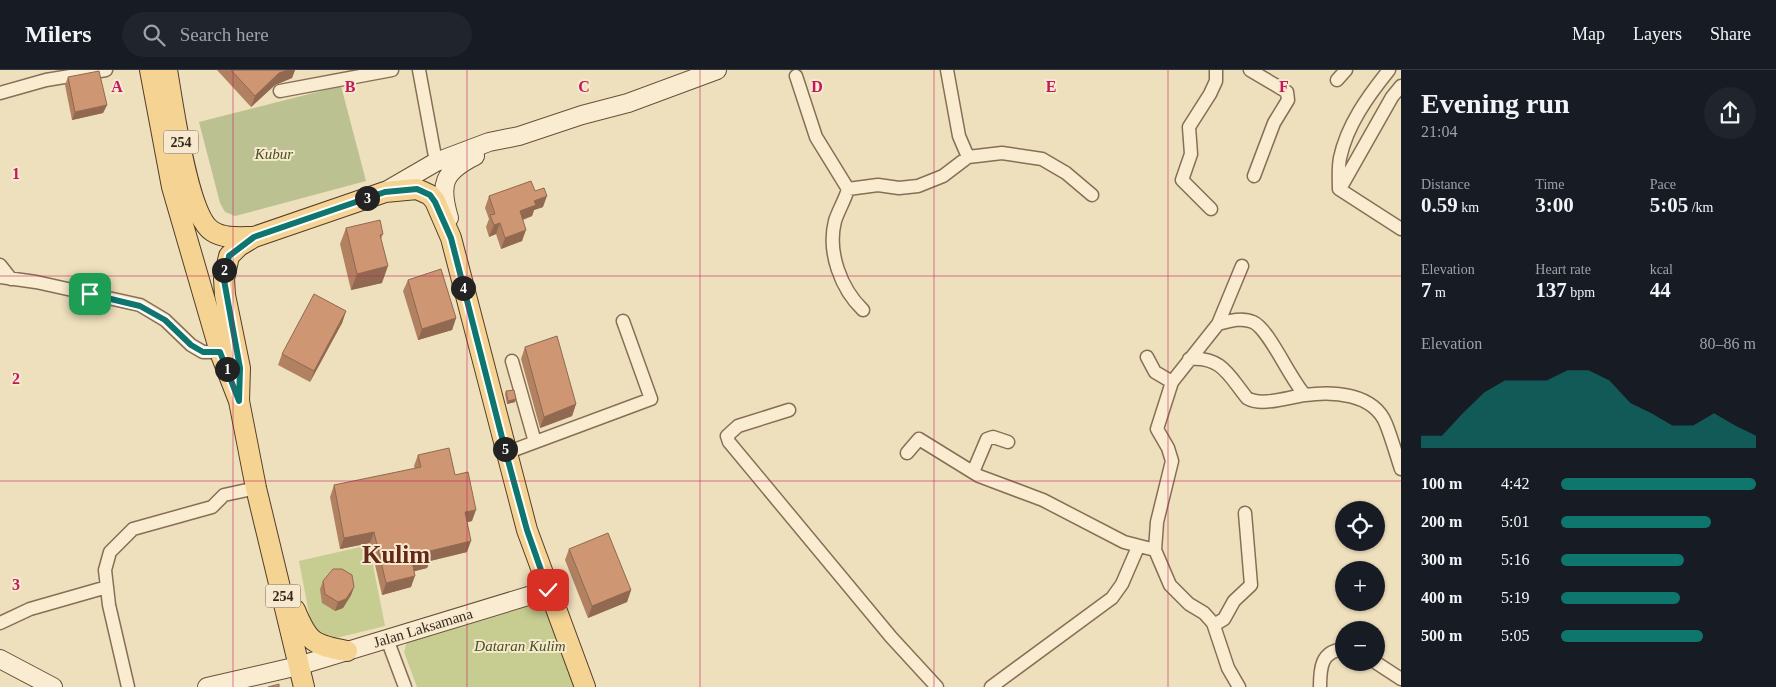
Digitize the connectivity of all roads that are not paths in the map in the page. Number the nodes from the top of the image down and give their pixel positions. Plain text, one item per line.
1 (106, 70) edge
2 (150, 70) edge
3 (168, 70) edge
4 (392, 70) edge
5 (419, 70) edge
6 (718, 70) edge
7 (947, 70) edge
8 (1216, 70) edge
9 (1250, 70) edge
10 (1389, 70) edge
11 (796, 76) dead end
12 (1401, 86) edge
13 (280, 91) dead end
14 (0, 93) edge
15 (519, 136) junction
16 (968, 157) junction
17 (436, 162) junction
18 (1254, 176) dead end
19 (848, 189) junction
20 (1340, 189) junction
21 (385, 192) junction
22 (1092, 195) dead end
23 (1211, 209) dead end
24 (1401, 229) edge
25 (254, 237) junction
26 (451, 238) junction
27 (0, 265) edge
28 (1242, 266) dead end
29 (6, 278) edge
30 (863, 310) dead end
31 (623, 321) dead end
32 (1218, 324) junction
33 (220, 352) junction
34 (1147, 357) dead end
35 (1189, 358) junction
36 (512, 361) dead end
37 (1172, 382) junction
38 (1305, 395) junction
39 (239, 401) junction
40 (789, 410) dead end
41 (535, 442) junction
42 (1008, 442) dead end
43 (506, 453) junction
44 (907, 453) dead end
45 (1401, 469) edge
46 (973, 472) junction
47 (256, 488) junction
48 (1245, 513) dead end
49 (1138, 547) junction
50 (1155, 550) junction
51 (278, 576) junction
52 (107, 587) junction
53 (548, 590) junction
54 (0, 623) edge
55 (1214, 625) junction
56 (387, 639) junction
57 (1335, 650) edge
58 (347, 651) junction
59 (2, 665) edge
60 (298, 666) junction
61 (1385, 668) edge
62 (1401, 678) edge
63 (53, 687) edge
64 (128, 687) edge
65 (207, 687) edge
66 (304, 687) edge
67 (405, 687) edge
68 (585, 687) edge
69 (937, 687) edge
70 (991, 687) edge
71 (1239, 687) edge
72 (1320, 687) edge

1 - 14 street
2 - 33 main road, 254
3 - 25 main road, 254
4 - 13 street
5 - 17 street
6 - 15 main road
7 - 16 street
8 - 23 street
9 - 18 street
10 - 20 street
11 - 19 street
12 - 20 street
15 - 17 main road
15 - 26 main road
16 - 19 street
16 - 22 street
17 - 21 main road
19 - 30 street
20 - 24 street
21 - 25 main road, 254
21 - 26 main road, 254
25 - 39 main road
26 - 43 main road, 254
27 - 29 street
28 - 32 street
29 - 33 street
31 - 41 street
32 - 35 street
32 - 38 street
33 - 39 main road, 254
34 - 37 street
35 - 37 street
35 - 38 street
36 - 41 street
37 - 50 street
38 - 45 street
39 - 47 main road, 254
40 - 69 street
41 - 43 street
42 - 46 street
43 - 53 main road, 254
44 - 46 street
46 - 49 street
47 - 51 main road, 254
47 - 52 street
48 - 55 street
49 - 50 street
49 - 70 street
50 - 55 street
51 - 58 main road
51 - 60 main road, 254
52 - 54 street
52 - 64 street
53 - 56 main road, Jalan Laksamana
53 - 68 main road, 254
55 - 71 street
56 - 58 main road, Jalan Laksamana
56 - 67 street
57 - 72 street
58 - 60 main road, Jalan Laksamana
59 - 63 main road
60 - 65 main road, Jalan Laksamana
60 - 66 main road, 254
61 - 62 street

